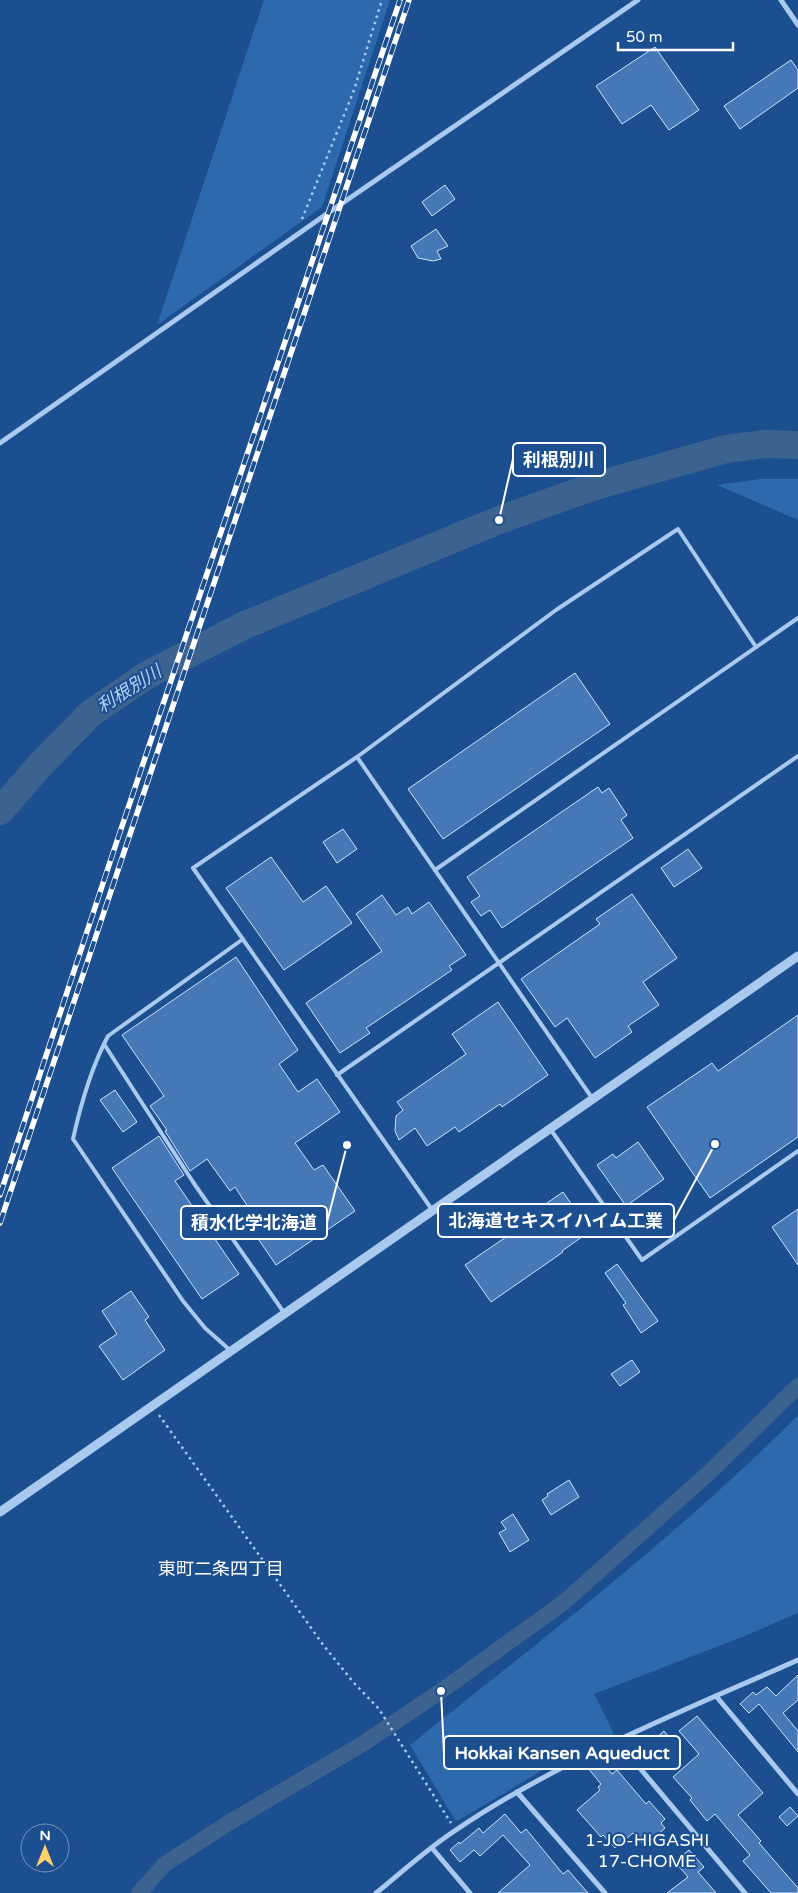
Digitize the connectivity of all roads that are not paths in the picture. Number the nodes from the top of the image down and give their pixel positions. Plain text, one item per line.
1 (638, 0) edge
2 (781, 0) edge
3 (798, 25) edge
4 (0, 443) edge
5 (798, 618) edge
6 (756, 647) junction
7 (798, 756) edge
8 (356, 757) junction
9 (435, 870) junction
10 (243, 939) junction
11 (798, 956) edge
12 (499, 963) junction
13 (104, 1044) junction
14 (338, 1075) junction
15 (594, 1100) junction
16 (550, 1130) junction
17 (798, 1151) edge
18 (433, 1212) junction
19 (286, 1314) junction
20 (231, 1352) junction
21 (0, 1512) edge
22 (798, 1660) edge
23 (716, 1696) junction
24 (617, 1741) junction
25 (517, 1792) junction
26 (798, 1794) edge
27 (432, 1848) junction
28 (376, 1893) edge
29 (470, 1893) edge
30 (605, 1893) edge
31 (745, 1893) edge

1 - 4 street
2 - 3 street
5 - 6 lane
6 - 8 lane
6 - 9 lane
7 - 12 lane
8 - 9 lane
8 - 10 lane
9 - 12 lane
10 - 13 lane
10 - 14 lane
11 - 15 street
12 - 14 lane
12 - 15 lane
13 - 19 lane
13 - 20 lane
14 - 18 lane
15 - 16 street
16 - 17 lane
16 - 18 street
18 - 19 street
19 - 20 street
20 - 21 street
22 - 23 street
23 - 24 street
23 - 26 street
24 - 25 street
24 - 31 street
25 - 27 street
25 - 30 street
27 - 28 street
27 - 29 street

